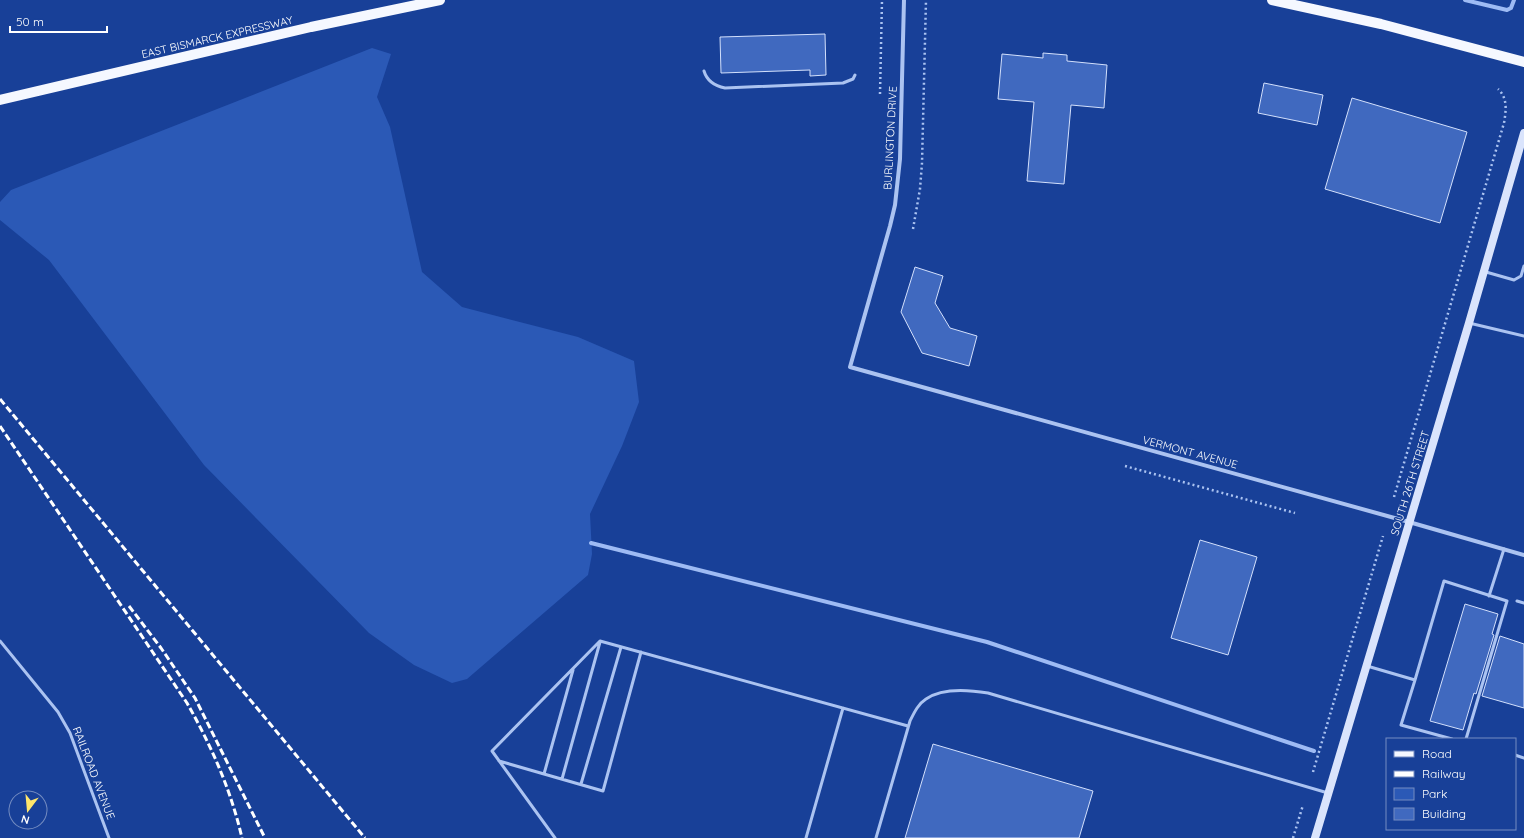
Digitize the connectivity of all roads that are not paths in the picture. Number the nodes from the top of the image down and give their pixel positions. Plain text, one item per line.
1 (440, 0) edge
2 (904, 0) edge
3 (1272, 0) edge
4 (421, 2) edge
5 (1524, 62) edge
6 (704, 71) dead end
7 (855, 75) dead end
8 (0, 100) edge
9 (1524, 133) edge
10 (1524, 266) edge
11 (1484, 271) junction
12 (1469, 323) junction
13 (1524, 336) edge
14 (850, 367) joint
15 (1409, 522) junction
16 (1504, 549) junction
17 (1524, 555) edge
18 (1489, 596) junction
19 (1517, 601) dead end
20 (1524, 603) edge
21 (0, 641) edge
22 (600, 641) junction
23 (621, 647) junction
24 (641, 652) junction
25 (1366, 666) junction
26 (574, 668) junction
27 (1415, 680) junction
28 (843, 708) junction
29 (908, 726) junction
30 (1448, 738) edge
31 (1466, 738) edge
32 (499, 761) junction
33 (544, 774) junction
34 (562, 779) junction
35 (581, 784) junction
36 (1328, 793) junction
37 (109, 838) edge
38 (556, 838) edge
39 (806, 838) edge
40 (876, 838) edge
41 (1315, 838) edge

1 - 4 main road, EAST BISMARCK EXPRESSWAY
2 - 14 street, BURLINGTON DRIVE
3 - 5 main road
4 - 8 main road, EAST BISMARCK EXPRESSWAY
6 - 7 lane
9 - 11 street, SOUTH 26TH STREET
10 - 11 lane
11 - 12 street, SOUTH 26TH STREET
12 - 13 lane
12 - 15 street, SOUTH 26TH STREET
14 - 15 street, VERMONT AVENUE
15 - 16 street, VERMONT AVENUE
15 - 25 street, SOUTH 26TH STREET
16 - 17 street, VERMONT AVENUE
16 - 18 lane
18 - 27 lane
18 - 31 lane
19 - 20 lane
21 - 37 lane, RAILROAD AVENUE
22 - 23 lane
22 - 26 lane
22 - 34 lane
23 - 24 lane
23 - 35 lane
24 - 28 lane
24 - 35 lane
25 - 27 lane
25 - 36 street, SOUTH 26TH STREET
26 - 32 lane
26 - 33 lane
27 - 30 lane
28 - 29 lane
28 - 39 lane
29 - 36 lane
29 - 40 lane
32 - 33 lane
32 - 38 lane
33 - 34 lane
34 - 35 lane
36 - 41 street, SOUTH 26TH STREET

